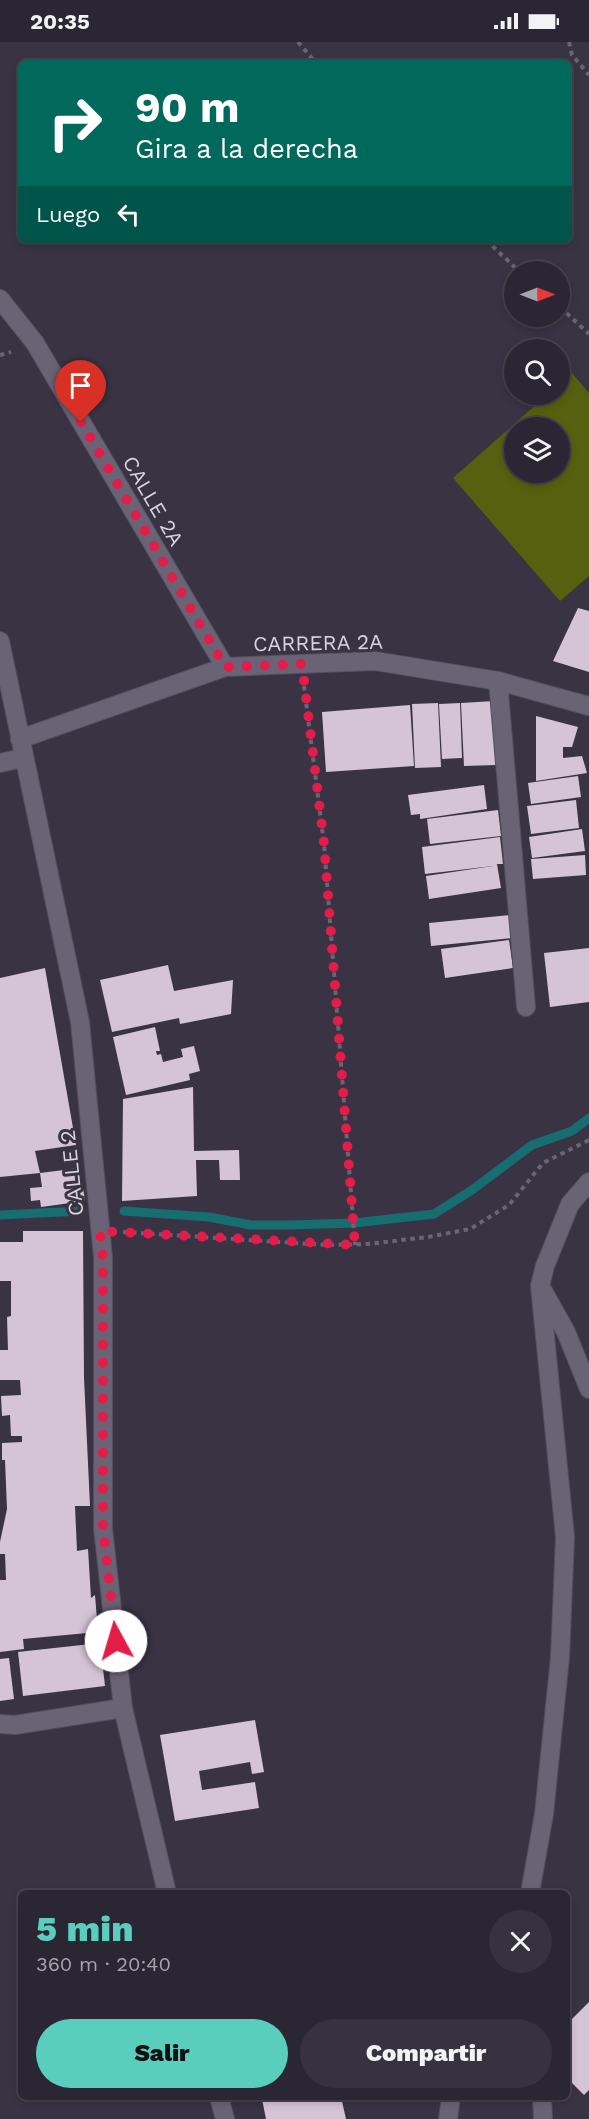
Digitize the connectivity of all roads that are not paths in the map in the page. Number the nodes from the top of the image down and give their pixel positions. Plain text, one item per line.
1 (0, 299) edge
2 (0, 641) edge
3 (225, 667) junction
4 (498, 681) junction
5 (589, 706) edge
6 (20, 739) junction
7 (24, 758) junction
8 (0, 763) edge
9 (526, 1007) dead end
10 (589, 1182) edge
11 (540, 1286) junction
12 (589, 1389) edge
13 (123, 1708) junction
14 (0, 1724) edge
15 (166, 1890) edge
16 (531, 1890) edge
17 (220, 2100) edge
18 (451, 2100) edge
19 (542, 2100) edge
20 (225, 2119) edge
21 (448, 2119) edge
22 (543, 2119) edge

1 - 3 street, CALLE 2A
2 - 6 street, CALLE 2
3 - 4 street, CARRERA 2A
3 - 6 street, CARRERA 2A
4 - 5 street, CARRERA 2A
4 - 9 street
6 - 7 street, CALLE 2
7 - 8 street
7 - 13 street, CALLE 2
10 - 11 street
11 - 12 street
11 - 16 street
13 - 14 street
13 - 15 street, CALLE 2
17 - 20 street
18 - 21 street
19 - 22 street

